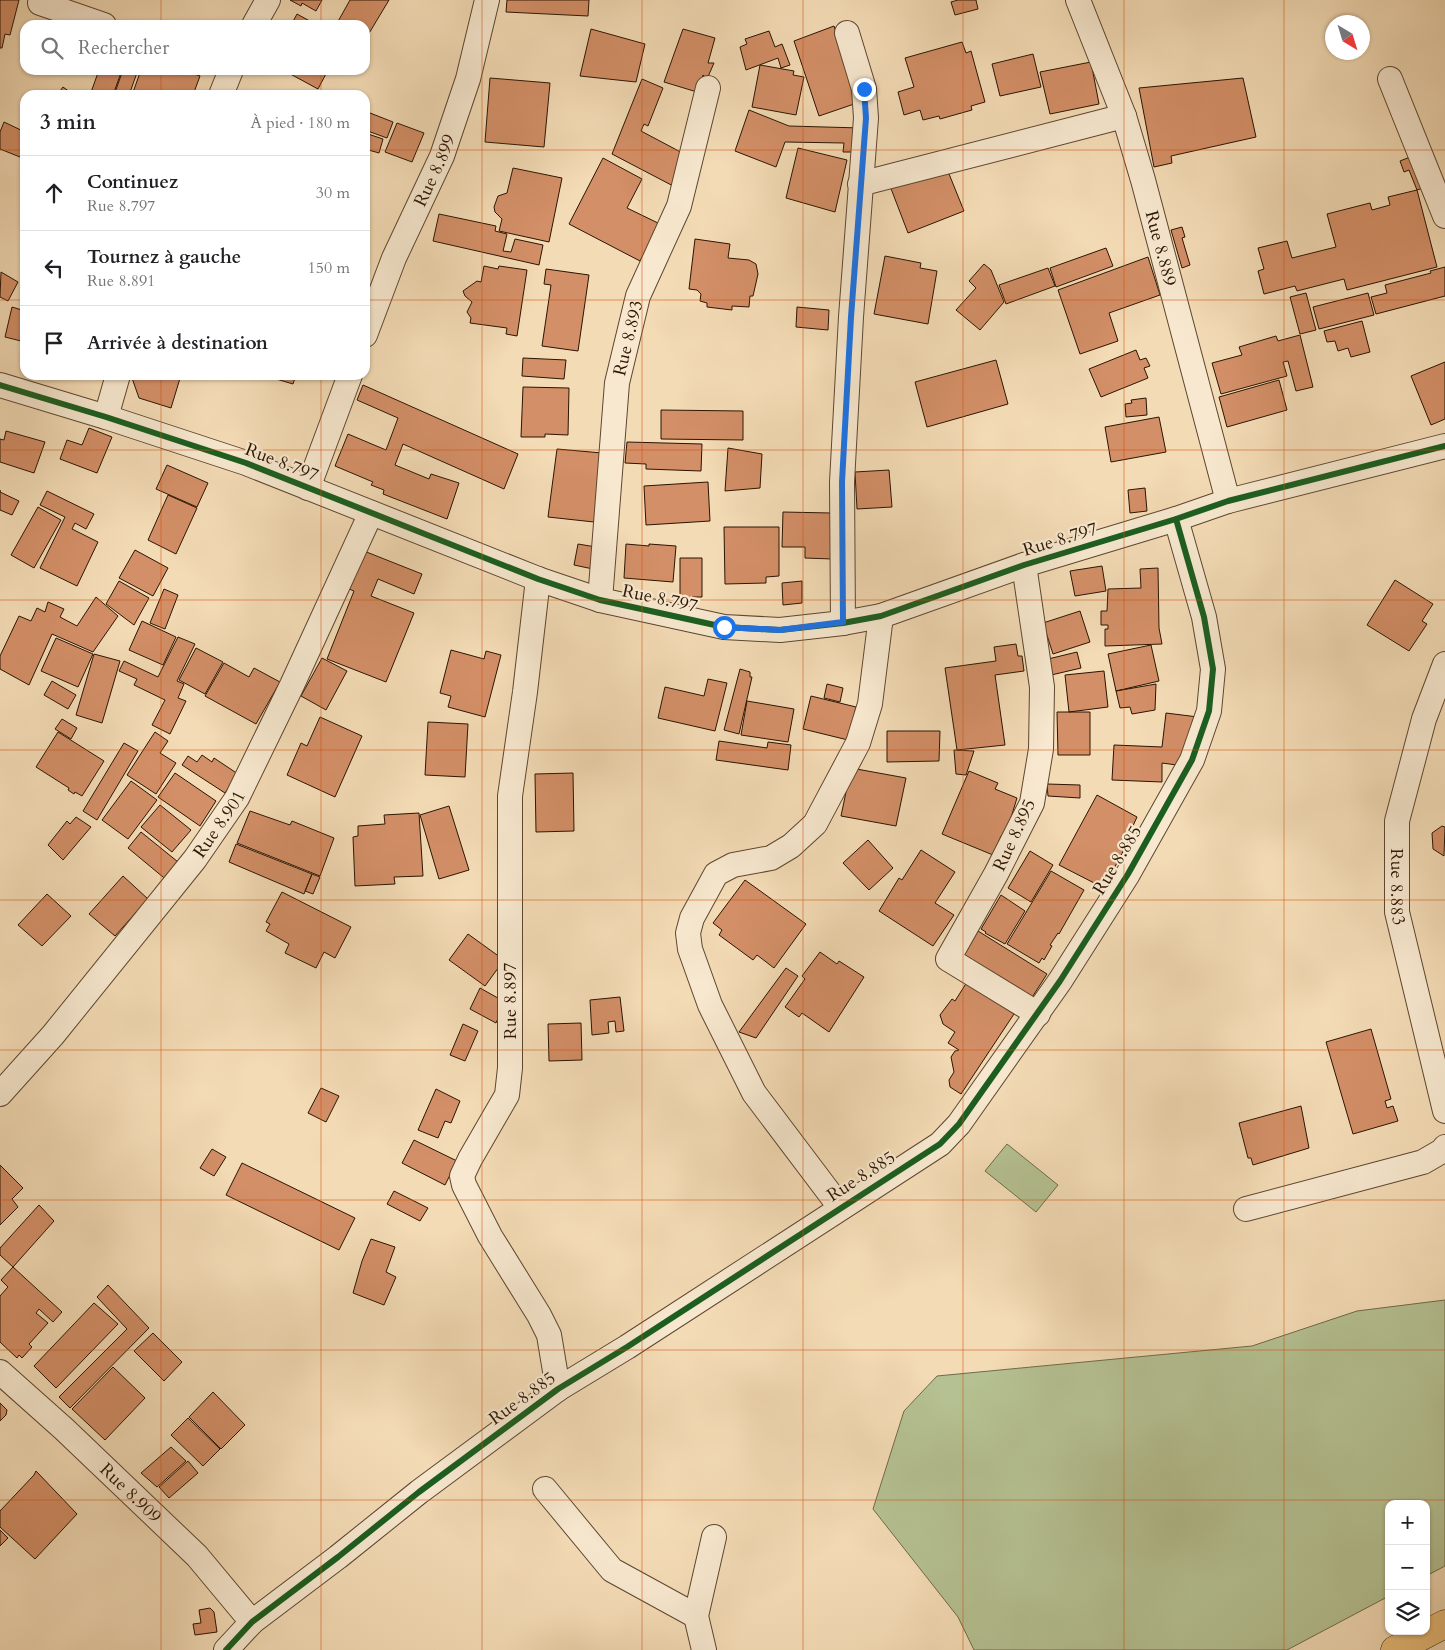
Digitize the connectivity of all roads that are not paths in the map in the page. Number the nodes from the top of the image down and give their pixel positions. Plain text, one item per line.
1 (268, 0) edge
2 (487, 0) edge
3 (1078, 0) edge
4 (40, 3) dead end
5 (89, 20) edge
6 (257, 20) edge
7 (847, 33) dead end
8 (229, 75) edge
9 (1390, 79) dead end
10 (708, 88) dead end
11 (223, 90) edge
12 (1124, 116) junction
13 (860, 184) junction
14 (1445, 216) edge
15 (370, 322) edge
16 (117, 380) edge
17 (348, 380) edge
18 (0, 385) edge
19 (106, 417) junction
20 (1445, 446) edge
21 (308, 488) junction
22 (1228, 501) junction
23 (371, 513) junction
24 (1176, 520) junction
25 (1024, 565) junction
26 (538, 579) junction
27 (600, 600) junction
28 (881, 616) junction
29 (843, 622) junction
30 (1445, 664) edge
31 (1038, 1014) junction
32 (0, 1094) edge
33 (1445, 1111) edge
34 (1445, 1147) edge
35 (840, 1207) junction
36 (1246, 1208) dead end
37 (0, 1372) edge
38 (558, 1389) junction
39 (545, 1489) dead end
40 (714, 1537) dead end
41 (696, 1616) junction
42 (252, 1622) junction
43 (1445, 1624) edge
44 (226, 1650) edge
45 (704, 1650) edge
46 (1395, 1650) edge

1 - 6 street
2 - 15 street, Rue 8.899
3 - 12 street, Rue 8.889
4 - 5 street
7 - 13 street
8 - 11 street
9 - 14 street
10 - 27 street, Rue 8.893
12 - 13 street
12 - 22 street, Rue 8.889
13 - 29 street
16 - 19 street
17 - 21 street
18 - 19 street, Rue 8.797
19 - 21 street, Rue 8.797
20 - 22 street, Rue 8.797
21 - 23 street, Rue 8.797
22 - 24 street, Rue 8.797
23 - 26 street, Rue 8.797
23 - 32 street, Rue 8.901
24 - 25 street, Rue 8.797
24 - 31 street, Rue 8.885
25 - 28 street, Rue 8.797
25 - 31 street, Rue 8.895
26 - 27 street, Rue 8.797
26 - 38 street, Rue 8.897
27 - 29 street, Rue 8.797
28 - 29 street, Rue 8.797
28 - 35 street
30 - 33 street, Rue 8.883
31 - 35 street, Rue 8.885
34 - 36 street
35 - 38 street, Rue 8.885
37 - 42 street, Rue 8.909
38 - 42 street, Rue 8.885
39 - 41 street
40 - 41 street
41 - 45 street
42 - 44 street, Rue 8.885
43 - 46 highway

